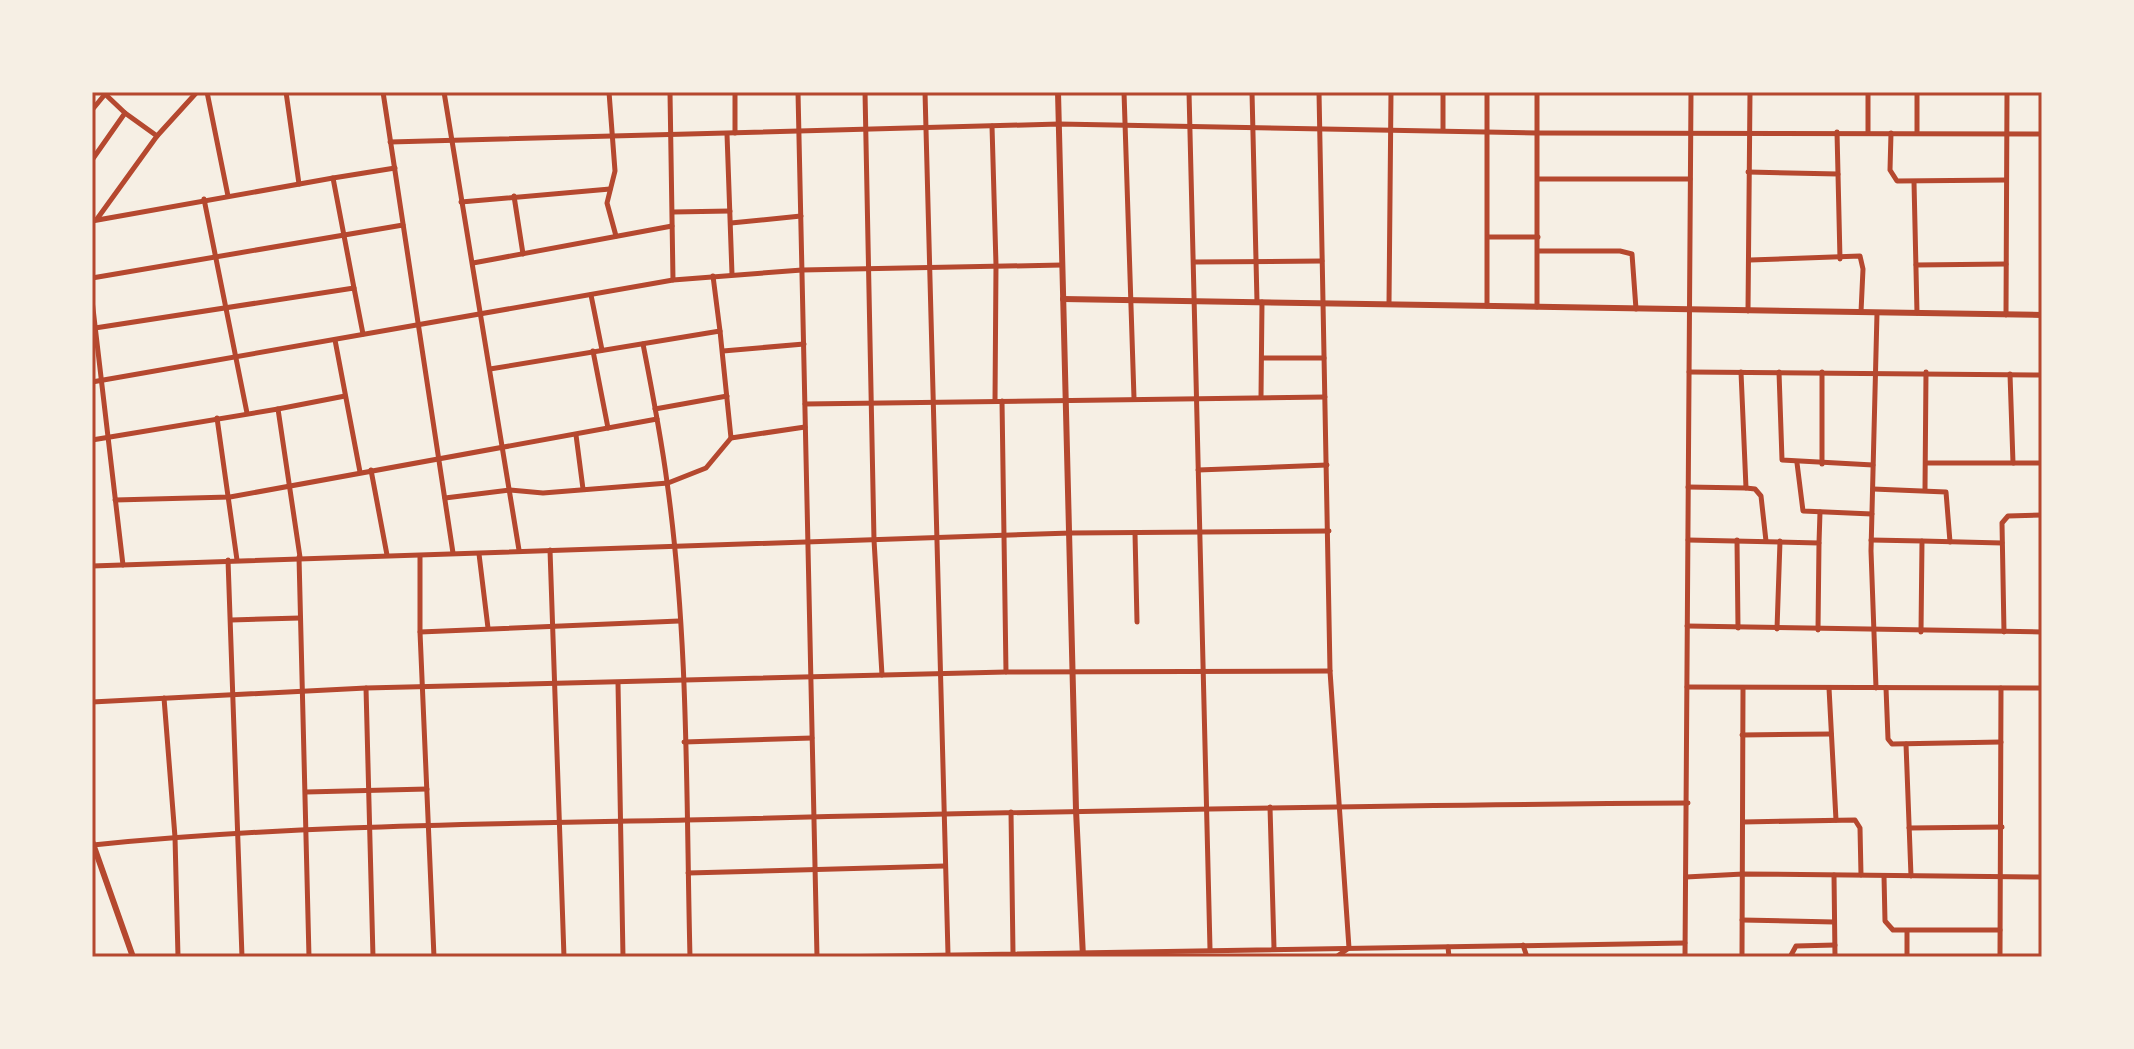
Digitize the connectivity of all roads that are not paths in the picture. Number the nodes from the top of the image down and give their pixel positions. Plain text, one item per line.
1 (197, 92) edge
2 (207, 92) edge
3 (286, 92) edge
4 (383, 92) edge
5 (444, 92) edge
6 (609, 92) edge
7 (670, 92) edge
8 (735, 92) edge
9 (798, 92) edge
10 (865, 92) edge
11 (925, 92) edge
12 (1058, 92) edge
13 (1124, 92) edge
14 (1189, 92) edge
15 (1252, 92) edge
16 (1319, 92) edge
17 (1391, 92) edge
18 (1443, 92) edge
19 (1487, 92) edge
20 (1537, 92) edge
21 (1691, 92) edge
22 (1750, 92) edge
23 (1868, 92) edge
24 (1917, 92) edge
25 (2007, 92) edge
26 (106, 93) edge
27 (92, 110) edge
28 (125, 113) junction
29 (1059, 124) junction
30 (1125, 125) junction
31 (1190, 125) junction
32 (992, 126) junction
33 (926, 127) junction
34 (1252, 127) junction
35 (1319, 129) junction
36 (865, 130) junction
37 (1391, 130) junction
38 (1443, 130) junction
39 (1487, 131) junction
40 (1691, 131) junction
41 (1748, 131) junction
42 (799, 132) junction
43 (1837, 132) junction
44 (735, 133) junction
45 (1537, 133) junction
46 (1868, 133) junction
47 (1891, 133) junction
48 (1917, 133) junction
49 (670, 134) junction
50 (727, 134) junction
51 (2006, 134) junction
52 (2042, 134) edge
53 (613, 135) junction
54 (157, 136) junction
55 (452, 141) junction
56 (390, 142) junction
57 (92, 160) edge
58 (395, 168) junction
59 (1748, 172) junction
60 (1838, 174) junction
61 (333, 178) junction
62 (1538, 179) junction
63 (1690, 179) junction
64 (2006, 180) junction
65 (1914, 182) junction
66 (299, 184) junction
67 (610, 189) junction
68 (513, 195) junction
69 (228, 196) junction
70 (204, 199) junction
71 (461, 202) junction
72 (730, 211) junction
73 (673, 212) junction
74 (801, 216) junction
75 (94, 220) edge
76 (731, 223) junction
77 (403, 225) junction
78 (672, 226) junction
79 (343, 235) junction
80 (616, 236) junction
81 (1488, 237) junction
82 (1538, 237) junction
83 (1538, 251) junction
84 (523, 254) junction
85 (215, 255) junction
86 (1840, 259) junction
87 (1750, 260) junction
88 (1256, 261) junction
89 (1322, 261) junction
90 (1194, 262) junction
91 (473, 263) junction
92 (2006, 264) junction
93 (996, 265) junction
94 (1062, 265) junction
95 (1916, 265) junction
96 (932, 266) junction
97 (868, 269) junction
98 (802, 270) junction
99 (732, 274) junction
100 (713, 276) junction
101 (92, 278) edge
102 (673, 280) junction
103 (354, 288) junction
104 (591, 295) junction
105 (1063, 299) junction
106 (92, 300) edge
107 (1128, 300) junction
108 (1195, 301) junction
109 (1260, 302) junction
110 (1323, 303) junction
111 (1389, 304) junction
112 (1487, 306) junction
113 (1537, 307) junction
114 (226, 308) junction
115 (1636, 309) junction
116 (1690, 309) junction
117 (1748, 311) junction
118 (1861, 312) junction
119 (1877, 313) junction
120 (1917, 313) junction
121 (481, 314) junction
122 (2006, 315) junction
123 (2042, 315) edge
124 (418, 325) junction
125 (95, 328) junction
126 (720, 331) junction
127 (363, 334) junction
128 (335, 339) junction
129 (643, 344) junction
130 (804, 344) junction
131 (602, 350) junction
132 (593, 351) junction
133 (723, 351) junction
134 (237, 357) junction
135 (1262, 358) junction
136 (1324, 358) junction
137 (490, 369) junction
138 (1875, 371) junction
139 (1689, 372) junction
140 (1741, 372) junction
141 (1779, 372) junction
142 (1822, 372) junction
143 (1926, 372) junction
144 (2010, 374) junction
145 (2042, 375) edge
146 (102, 380) junction
147 (92, 382) edge
148 (345, 396) junction
149 (727, 396) junction
150 (1197, 397) junction
151 (1261, 397) junction
152 (1325, 397) junction
153 (1134, 398) junction
154 (1065, 399) junction
155 (933, 401) junction
156 (998, 401) junction
157 (873, 403) junction
158 (805, 404) junction
159 (278, 409) junction
160 (655, 409) junction
161 (247, 413) junction
162 (217, 418) junction
163 (657, 419) junction
164 (805, 427) junction
165 (608, 428) junction
166 (576, 435) junction
167 (109, 437) junction
168 (731, 438) junction
169 (92, 440) edge
170 (503, 449) junction
171 (438, 457) junction
172 (1797, 463) junction
173 (1926, 463) junction
174 (2013, 463) junction
175 (2042, 463) edge
176 (1822, 464) junction
177 (1327, 465) junction
178 (1873, 465) junction
179 (371, 470) junction
180 (1198, 470) junction
181 (360, 472) junction
182 (668, 483) junction
183 (290, 485) junction
184 (1688, 487) junction
185 (1746, 488) junction
186 (583, 489) junction
187 (1873, 489) junction
188 (1925, 489) junction
189 (510, 490) junction
190 (230, 497) junction
191 (445, 498) junction
192 (115, 500) junction
193 (1820, 512) junction
194 (1872, 514) junction
195 (2042, 515) edge
196 (1199, 531) junction
197 (1329, 531) junction
198 (1071, 533) junction
199 (1135, 533) junction
200 (1003, 535) junction
201 (936, 538) junction
202 (874, 540) junction
203 (1688, 540) junction
204 (1737, 540) junction
205 (1871, 540) junction
206 (808, 541) junction
207 (1766, 541) junction
208 (1780, 541) junction
209 (1922, 541) junction
210 (1950, 542) junction
211 (1819, 543) junction
212 (2002, 543) junction
213 (674, 547) junction
214 (519, 550) junction
215 (550, 550) junction
216 (453, 553) junction
217 (479, 554) junction
218 (387, 555) junction
219 (420, 556) junction
220 (300, 557) junction
221 (228, 560) junction
222 (237, 560) junction
223 (123, 565) junction
224 (92, 566) edge
225 (300, 618) junction
226 (231, 620) junction
227 (679, 621) junction
228 (1137, 622) dead end
229 (554, 624) junction
230 (1687, 626) junction
231 (488, 628) junction
232 (1738, 628) junction
233 (1777, 629) junction
234 (1818, 630) junction
235 (420, 632) junction
236 (1874, 632) junction
237 (1921, 632) junction
238 (2004, 632) junction
239 (2042, 632) edge
240 (1201, 670) junction
241 (1074, 671) junction
242 (1330, 671) junction
243 (1006, 672) junction
244 (939, 674) junction
245 (882, 675) junction
246 (811, 677) junction
247 (683, 680) junction
248 (618, 683) junction
249 (555, 685) junction
250 (423, 687) junction
251 (1687, 687) junction
252 (366, 688) junction
253 (1743, 688) junction
254 (1829, 688) junction
255 (1876, 688) junction
256 (1886, 688) junction
257 (2001, 688) junction
258 (2042, 688) edge
259 (302, 690) junction
260 (235, 694) junction
261 (164, 698) junction
262 (92, 702) edge
263 (1831, 734) junction
264 (1742, 735) junction
265 (812, 738) junction
266 (684, 742) junction
267 (2001, 742) junction
268 (1906, 744) junction
269 (427, 789) junction
270 (370, 790) junction
271 (306, 792) junction
272 (1688, 803) junction
273 (1337, 805) junction
274 (1270, 807) junction
275 (1204, 808) junction
276 (1076, 810) junction
277 (1011, 812) junction
278 (943, 815) junction
279 (814, 816) junction
280 (686, 820) junction
281 (1836, 820) junction
282 (618, 821) junction
283 (1743, 822) junction
284 (559, 823) junction
285 (429, 827) junction
286 (2002, 827) junction
287 (370, 828) junction
288 (1909, 828) junction
289 (306, 830) junction
290 (240, 834) junction
291 (175, 837) junction
292 (93, 843) edge
293 (945, 866) junction
294 (815, 871) junction
295 (688, 873) junction
296 (1743, 874) junction
297 (1834, 875) junction
298 (1861, 875) junction
299 (1884, 876) junction
300 (1911, 876) junction
301 (1686, 877) junction
302 (2002, 877) junction
303 (2042, 877) edge
304 (1742, 920) junction
305 (1834, 922) junction
306 (2000, 930) junction
307 (1907, 931) junction
308 (1685, 943) junction
309 (1523, 945) junction
310 (1835, 945) junction
311 (1379, 947) junction
312 (1448, 947) junction
313 (1239, 948) junction
314 (1274, 948) junction
315 (1349, 948) junction
316 (1210, 949) junction
317 (1013, 953) junction
318 (948, 954) junction
319 (1083, 954) edge
320 (962, 955) edge
321 (897, 956) edge
322 (133, 957) edge
323 (178, 957) edge
324 (242, 957) edge
325 (309, 957) edge
326 (373, 957) edge
327 (434, 957) edge
328 (564, 957) edge
329 (623, 957) edge
330 (690, 957) edge
331 (817, 957) edge
332 (828, 957) edge
333 (1242, 957) edge
334 (1336, 957) edge
335 (1383, 957) edge
336 (1449, 957) edge
337 (1527, 957) edge
338 (1685, 957) edge
339 (1742, 957) edge
340 (1790, 957) edge
341 (1835, 957) edge
342 (1907, 957) edge
343 (2000, 957) edge

1 - 54 street
2 - 69 street
3 - 66 street
4 - 56 street
5 - 55 street
6 - 53 street
7 - 49 street
8 - 44 street
9 - 42 street
10 - 36 street
11 - 33 street
12 - 29 street
13 - 30 street
14 - 31 street
15 - 34 street
16 - 35 street
17 - 37 street
18 - 38 street
19 - 39 street
20 - 45 street
21 - 40 street
22 - 41 street
23 - 46 street
24 - 48 street
25 - 51 street
26 - 27 street
26 - 28 street
28 - 54 street
28 - 57 street
29 - 30 street
29 - 32 street
29 - 94 street
30 - 31 street
30 - 107 street
31 - 34 street
31 - 90 street
32 - 33 street
32 - 93 street
33 - 36 street
33 - 96 street
34 - 35 street
34 - 88 street
35 - 37 street
35 - 89 street
36 - 42 street
36 - 97 street
37 - 38 street
37 - 111 street
38 - 39 street
39 - 45 street
39 - 81 street
40 - 41 street
40 - 45 street
40 - 63 street
41 - 43 street
41 - 59 street
42 - 44 street
42 - 74 street
43 - 46 street
43 - 60 street
44 - 50 street
45 - 62 street
46 - 47 street
47 - 48 street
47 - 65 street
48 - 51 street
49 - 50 street
49 - 53 street
49 - 73 street
50 - 72 street
51 - 52 street
51 - 64 street
53 - 55 street
53 - 67 street
54 - 75 street
55 - 56 street
55 - 71 street
56 - 58 street
58 - 61 street
58 - 77 street
59 - 60 street
59 - 87 street
60 - 86 street
61 - 66 street
61 - 79 street
62 - 63 street
62 - 82 street
63 - 116 street
64 - 65 street
64 - 92 street
65 - 95 street
66 - 69 street
67 - 68 street
67 - 80 street
68 - 71 street
68 - 84 street
69 - 70 street
70 - 75 street
70 - 85 street
71 - 91 street
72 - 73 street
72 - 76 street
73 - 78 street
74 - 76 street
74 - 98 street
76 - 99 street
77 - 79 street
77 - 124 street
78 - 80 street
78 - 102 street
79 - 85 street
79 - 103 street
80 - 84 street
81 - 82 street
81 - 112 street
82 - 83 street
83 - 113 street
83 - 115 street
84 - 91 street
85 - 101 street
85 - 114 street
86 - 87 street
86 - 118 street
87 - 117 street
88 - 89 street
88 - 90 street
88 - 109 street
89 - 110 street
90 - 108 street
91 - 121 street
92 - 95 street
92 - 122 street
93 - 94 street
93 - 96 street
93 - 156 street
94 - 105 street
95 - 120 street
96 - 97 street
96 - 155 street
97 - 98 street
97 - 157 street
98 - 99 street
98 - 130 street
99 - 100 street
100 - 102 street
100 - 126 street
102 - 104 street
103 - 114 street
103 - 127 street
104 - 121 street
104 - 131 street
105 - 107 street
105 - 154 street
106 - 125 street
107 - 108 street
107 - 153 street
108 - 109 street
108 - 150 street
109 - 110 street
109 - 135 street
110 - 111 street
110 - 136 street
111 - 112 street
112 - 113 street
113 - 115 street
114 - 125 street
114 - 134 street
115 - 116 street
116 - 117 street
116 - 139 street
117 - 118 street
118 - 119 street
119 - 120 street
119 - 138 street
120 - 122 street
121 - 124 street
121 - 137 street
122 - 123 street
124 - 127 street
124 - 171 street
125 - 146 street
126 - 129 street
126 - 133 street
127 - 128 street
128 - 134 street
128 - 148 street
129 - 131 street
129 - 160 street
130 - 133 street
130 - 158 street
131 - 132 street
132 - 137 street
132 - 165 street
133 - 149 street
134 - 146 street
134 - 161 street
135 - 136 street
135 - 151 street
136 - 152 street
137 - 170 street
138 - 142 street
138 - 143 street
138 - 178 street
139 - 140 street
139 - 184 street
140 - 141 street
140 - 185 street
141 - 142 street
141 - 172 street
142 - 176 street
143 - 144 street
143 - 173 street
144 - 145 street
144 - 174 street
146 - 147 street
146 - 167 street
148 - 159 street
148 - 181 street
149 - 160 street
149 - 168 street
150 - 151 street
150 - 153 street
150 - 180 street
151 - 152 street
152 - 177 street
153 - 154 street
154 - 156 street
154 - 198 street
155 - 156 street
155 - 157 street
155 - 201 street
156 - 200 street
157 - 158 street
157 - 202 street
158 - 164 street
159 - 161 street
159 - 183 street
160 - 163 street
161 - 162 street
162 - 167 street
162 - 190 street
163 - 165 street
163 - 182 street
164 - 168 street
164 - 206 street
165 - 166 street
166 - 170 street
166 - 186 street
167 - 169 street
167 - 192 street
168 - 182 street
170 - 171 street
170 - 189 street
171 - 179 street
171 - 191 street
172 - 176 street
172 - 193 street
173 - 174 street
173 - 188 street
174 - 175 street
176 - 178 street
177 - 180 street
177 - 197 street
178 - 187 street
179 - 181 street
179 - 218 street
180 - 196 street
181 - 183 street
182 - 186 street
182 - 213 street
183 - 190 street
183 - 220 street
184 - 185 street
184 - 203 street
185 - 207 street
186 - 189 street
187 - 188 street
187 - 194 street
188 - 210 street
189 - 191 street
189 - 214 street
190 - 192 street
190 - 222 street
191 - 216 street
192 - 223 street
193 - 194 street
193 - 211 street
194 - 205 street
195 - 212 street
196 - 197 street
196 - 199 street
196 - 240 street
197 - 242 street
198 - 199 street
198 - 200 street
198 - 241 street
199 - 228 street
200 - 201 street
200 - 243 street
201 - 202 street
201 - 244 street
202 - 206 street
202 - 245 street
203 - 204 street
203 - 230 street
204 - 207 street
204 - 232 street
205 - 209 street
205 - 236 street
206 - 213 street
206 - 246 street
207 - 208 street
208 - 211 street
208 - 233 street
209 - 210 street
209 - 237 street
210 - 212 street
211 - 234 street
212 - 238 street
213 - 215 street
213 - 227 street
214 - 215 street
214 - 217 street
215 - 229 street
216 - 217 street
216 - 219 street
217 - 231 street
218 - 219 street
218 - 220 street
219 - 235 street
220 - 222 street
220 - 225 street
221 - 222 street
221 - 223 street
221 - 226 street
223 - 224 street
225 - 226 street
225 - 259 street
226 - 260 street
227 - 229 street
227 - 247 street
229 - 231 street
229 - 249 street
230 - 232 street
230 - 251 street
231 - 235 street
232 - 233 street
233 - 234 street
234 - 236 street
235 - 250 street
236 - 237 street
236 - 255 street
237 - 238 street
238 - 239 street
240 - 241 street
240 - 242 street
240 - 275 street
241 - 243 street
241 - 276 street
242 - 273 street
243 - 244 street
244 - 245 street
244 - 278 street
245 - 246 street
246 - 247 street
246 - 265 street
247 - 248 street
247 - 266 street
248 - 249 street
248 - 282 street
249 - 250 street
249 - 284 street
250 - 252 street
250 - 269 street
251 - 253 street
251 - 272 street
252 - 259 street
252 - 270 street
253 - 254 street
253 - 264 street
254 - 255 street
254 - 263 street
255 - 256 street
256 - 257 street
256 - 268 street
257 - 258 street
257 - 267 street
259 - 260 street
259 - 271 street
260 - 261 street
260 - 290 street
261 - 262 street
261 - 291 street
263 - 264 street
263 - 281 street
264 - 283 street
265 - 266 street
265 - 279 street
266 - 280 street
267 - 268 street
267 - 286 street
268 - 288 street
269 - 270 street
269 - 285 street
270 - 271 street
270 - 287 street
271 - 289 street
272 - 273 street
272 - 301 street
273 - 274 street
273 - 315 street
274 - 275 street
274 - 314 street
275 - 276 street
275 - 316 street
276 - 277 street
276 - 319 street
277 - 278 street
277 - 317 street
278 - 279 street
278 - 293 street
279 - 280 street
279 - 294 street
280 - 282 street
280 - 295 street
281 - 283 street
281 - 298 street
282 - 284 street
282 - 329 street
283 - 296 street
284 - 285 street
284 - 328 street
285 - 287 street
285 - 327 street
286 - 288 street
286 - 302 street
287 - 289 street
287 - 326 street
288 - 300 street
289 - 290 street
289 - 325 street
290 - 291 street
290 - 324 street
291 - 292 street
291 - 323 street
292 - 322 street
293 - 294 street
293 - 318 street
294 - 295 street
294 - 331 street
295 - 330 street
296 - 297 street
296 - 301 street
296 - 304 street
297 - 298 street
297 - 305 street
298 - 299 street
299 - 300 street
299 - 307 street
300 - 302 street
301 - 308 street
302 - 303 street
302 - 306 street
304 - 305 street
304 - 339 street
305 - 310 street
306 - 307 street
306 - 343 street
307 - 342 street
308 - 309 street
308 - 338 street
309 - 312 street
309 - 337 street
310 - 340 street
310 - 341 street
311 - 312 street
311 - 315 street
311 - 335 street
312 - 336 street
313 - 314 street
313 - 316 street
313 - 333 street
314 - 315 street
315 - 334 street
316 - 319 street
317 - 319 street
317 - 320 street
318 - 320 street
318 - 321 street
321 - 332 street

